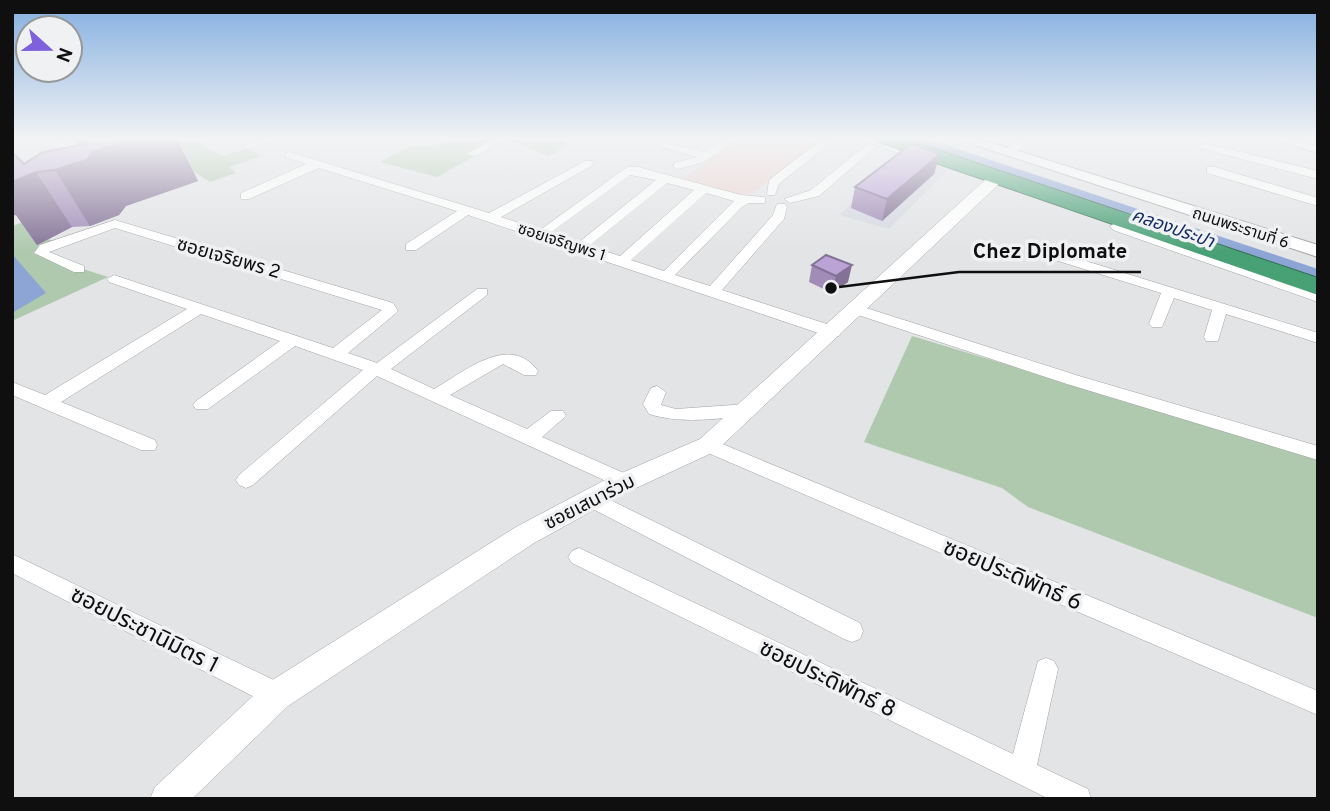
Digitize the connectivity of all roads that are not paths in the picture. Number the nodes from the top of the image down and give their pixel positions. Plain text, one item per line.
1 (285, 177) edge
2 (360, 177) edge
3 (564, 177) edge
4 (618, 177) edge
5 (659, 177) edge
6 (781, 177) edge
7 (834, 177) edge
8 (977, 177) edge
9 (984, 177) edge
10 (1054, 177) edge
11 (1085, 177) edge
12 (1233, 177) edge
13 (1292, 177) dead end
14 (665, 178) junction
15 (992, 182) junction
16 (703, 189) junction
17 (1283, 192) junction
18 (245, 196) dead end
19 (766, 196) junction
20 (746, 200) junction
21 (1318, 202) edge
22 (786, 203) junction
23 (467, 210) junction
24 (490, 218) junction
25 (545, 230) dead end
26 (585, 243) dead end
27 (411, 247) dead end
28 (1318, 251) edge
29 (626, 257) dead end
30 (1060, 257) dead end
31 (1318, 264) edge
32 (79, 269) dead end
33 (670, 272) dead end
34 (121, 281) dead end
35 (1318, 287) edge
36 (717, 288) dead end
37 (1169, 291) junction
38 (482, 292) dead end
39 (1318, 296) edge
40 (1220, 307) junction
41 (200, 309) junction
42 (856, 310) junction
43 (1157, 324) dead end
44 (832, 332) junction
45 (1212, 337) dead end
46 (1318, 338) edge
47 (293, 340) junction
48 (335, 355) junction
49 (377, 369) junction
50 (530, 371) dead end
51 (12, 388) edge
52 (657, 392) dead end
53 (435, 396) junction
54 (49, 401) junction
55 (202, 405) dead end
56 (747, 410) junction
57 (557, 416) dead end
58 (528, 438) junction
59 (148, 444) dead end
60 (708, 445) junction
61 (1318, 453) edge
62 (246, 480) dead end
63 (626, 482) junction
64 (592, 499) junction
65 (579, 558) dead end
66 (12, 563) edge
67 (852, 631) dead end
68 (1046, 669) dead end
69 (277, 695) junction
70 (1318, 703) edge
71 (1022, 772) junction
72 (167, 799) edge
73 (1078, 799) edge

1 - 18 street
2 - 23 street, ซอยเจริญพร 1
3 - 24 street
4 - 25 street
5 - 14 street
6 - 19 street
7 - 22 street
8 - 15 street
9 - 35 highway
10 - 31 highway
11 - 28 main road, ถนนพระรามที่ 6
12 - 17 street
13 - 17 street
14 - 16 street
14 - 26 street
15 - 39 street
15 - 42 street, ซอยเสนาร่วม
16 - 20 street
16 - 29 street
17 - 21 street
19 - 20 street
19 - 22 street
20 - 33 street
22 - 36 street
23 - 24 street, ซอยเจริญพร 1
23 - 27 street
24 - 44 street, ซอยเจริญพร 1
30 - 37 street
32 - 48 street, ซอยเจริยพร 2
34 - 41 street
37 - 40 street
37 - 43 street
38 - 49 street
40 - 45 street
40 - 46 street
41 - 47 street
41 - 54 street
42 - 44 street, ซอยเสนาร่วม
42 - 61 street
44 - 56 street, ซอยเสนาร่วม
47 - 48 street
47 - 55 street
48 - 49 street
49 - 53 street
49 - 62 street
50 - 53 street
51 - 54 street
52 - 56 street
53 - 58 street
54 - 59 street
56 - 60 street, ซอยเสนาร่วม
57 - 58 street
58 - 63 street
60 - 63 street, ซอยเสนาร่วม
60 - 70 street, ซอยประดิพัทธ์ 6
63 - 64 street, ซอยเสนาร่วม
64 - 67 street
64 - 69 street, ซอยเสนาร่วม
65 - 71 street, ซอยประดิพัทธ์ 8
66 - 69 street, ซอยประชานิมิตร 1
68 - 71 street
69 - 72 street, ซอยเสนาร่วม
71 - 73 street, ซอยประดิพัทธ์ 8

